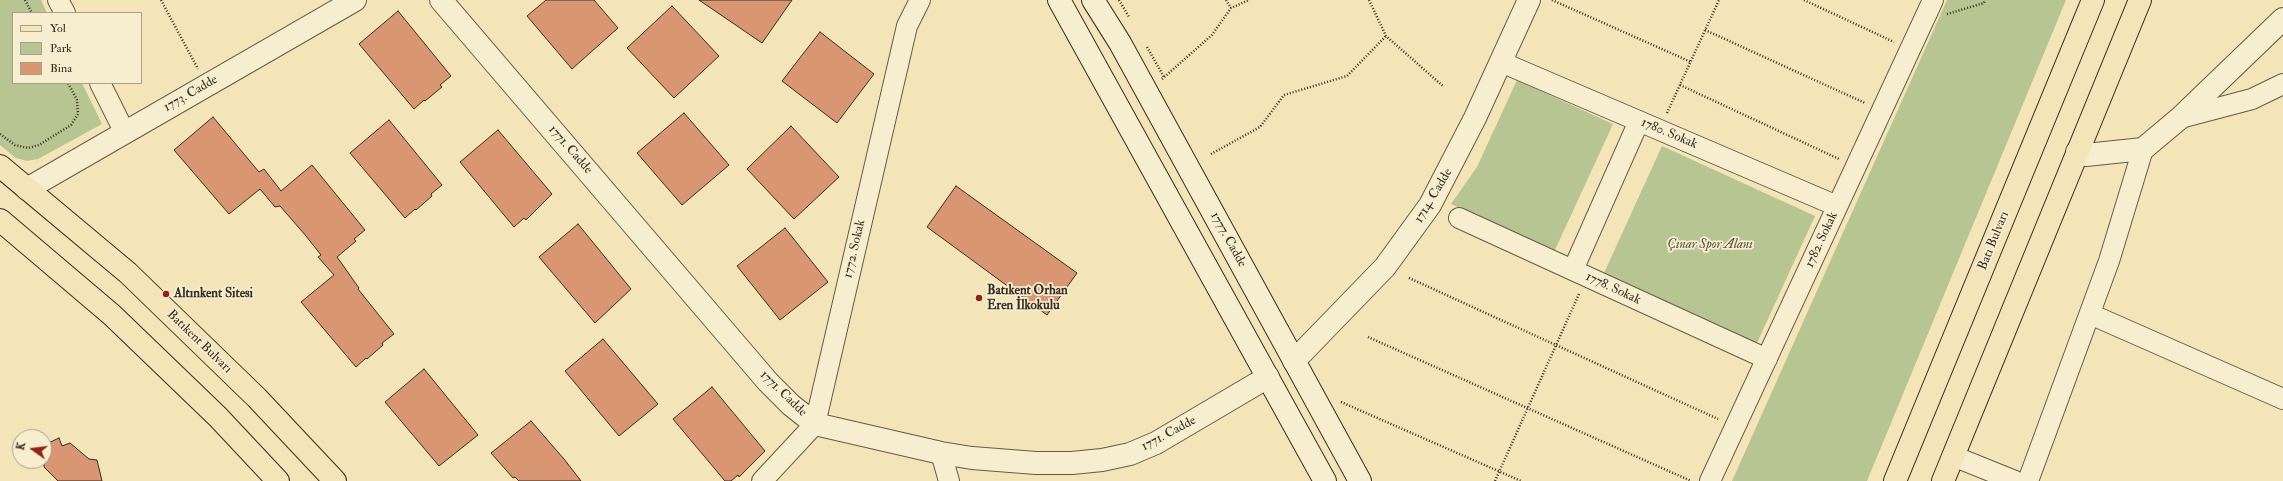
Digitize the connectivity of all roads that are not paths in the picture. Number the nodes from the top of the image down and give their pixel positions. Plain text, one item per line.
1 (58, 0) edge
2 (355, 0) edge
3 (441, 0) edge
4 (920, 0) edge
5 (1059, 0) edge
6 (1094, 0) edge
7 (1529, 0) edge
8 (1933, 0) edge
9 (2093, 0) edge
10 (2140, 0) edge
11 (64, 12) edge
12 (2283, 19) edge
13 (1501, 62) junction
14 (100, 84) edge
15 (2283, 84) edge
16 (2180, 118) junction
17 (1639, 121) junction
18 (124, 133) junction
19 (2144, 149) junction
20 (2078, 152) junction
21 (0, 166) edge
22 (27, 189) junction
23 (1837, 206) junction
24 (1459, 218) dead end
25 (0, 220) edge
26 (1580, 273) junction
27 (2090, 314) junction
28 (1767, 359) junction
29 (1294, 362) junction
30 (1268, 377) junction
31 (2283, 399) edge
32 (815, 424) junction
33 (941, 453) junction
34 (1953, 456) junction
35 (269, 478) edge
36 (335, 481) edge
37 (762, 481) edge
38 (949, 481) edge
39 (1325, 481) edge
40 (1360, 481) edge
41 (1710, 481) edge
42 (1895, 481) edge
43 (1943, 481) edge
44 (2015, 481) edge
45 (2028, 481) edge

1 - 11 street
2 - 18 street, 1773. Cadde
3 - 32 street, 1771. Cadde
4 - 32 street, 1772. Sokak
5 - 30 street
6 - 29 street, 1777. Cadde
7 - 13 street, 1714. Cadde
8 - 23 street, 1782. Sokak
9 - 42 main road, Batı Bulvarı
10 - 20 main road
12 - 16 street
13 - 17 street, 1780. Sokak
13 - 29 street, 1714. Cadde
14 - 18 street
15 - 16 street
16 - 19 street
17 - 23 street, 1780. Sokak
17 - 26 street
18 - 22 street, 1773. Cadde
19 - 20 street
19 - 27 street
20 - 34 main road
21 - 22 main road, Batıkent Bulvarı
22 - 36 main road, Batıkent Bulvarı
23 - 28 street, 1782. Sokak
24 - 26 street, 1778. Sokak
25 - 35 main road
26 - 28 street, 1778. Sokak
27 - 31 street
27 - 45 street
28 - 41 street, 1782. Sokak
29 - 30 street, 1714. Cadde
29 - 40 street, 1777. Cadde
30 - 33 street, 1771. Cadde
30 - 39 street
32 - 33 street, 1771. Cadde
32 - 37 street, 1772. Sokak
33 - 38 street
34 - 43 main road
34 - 44 street

